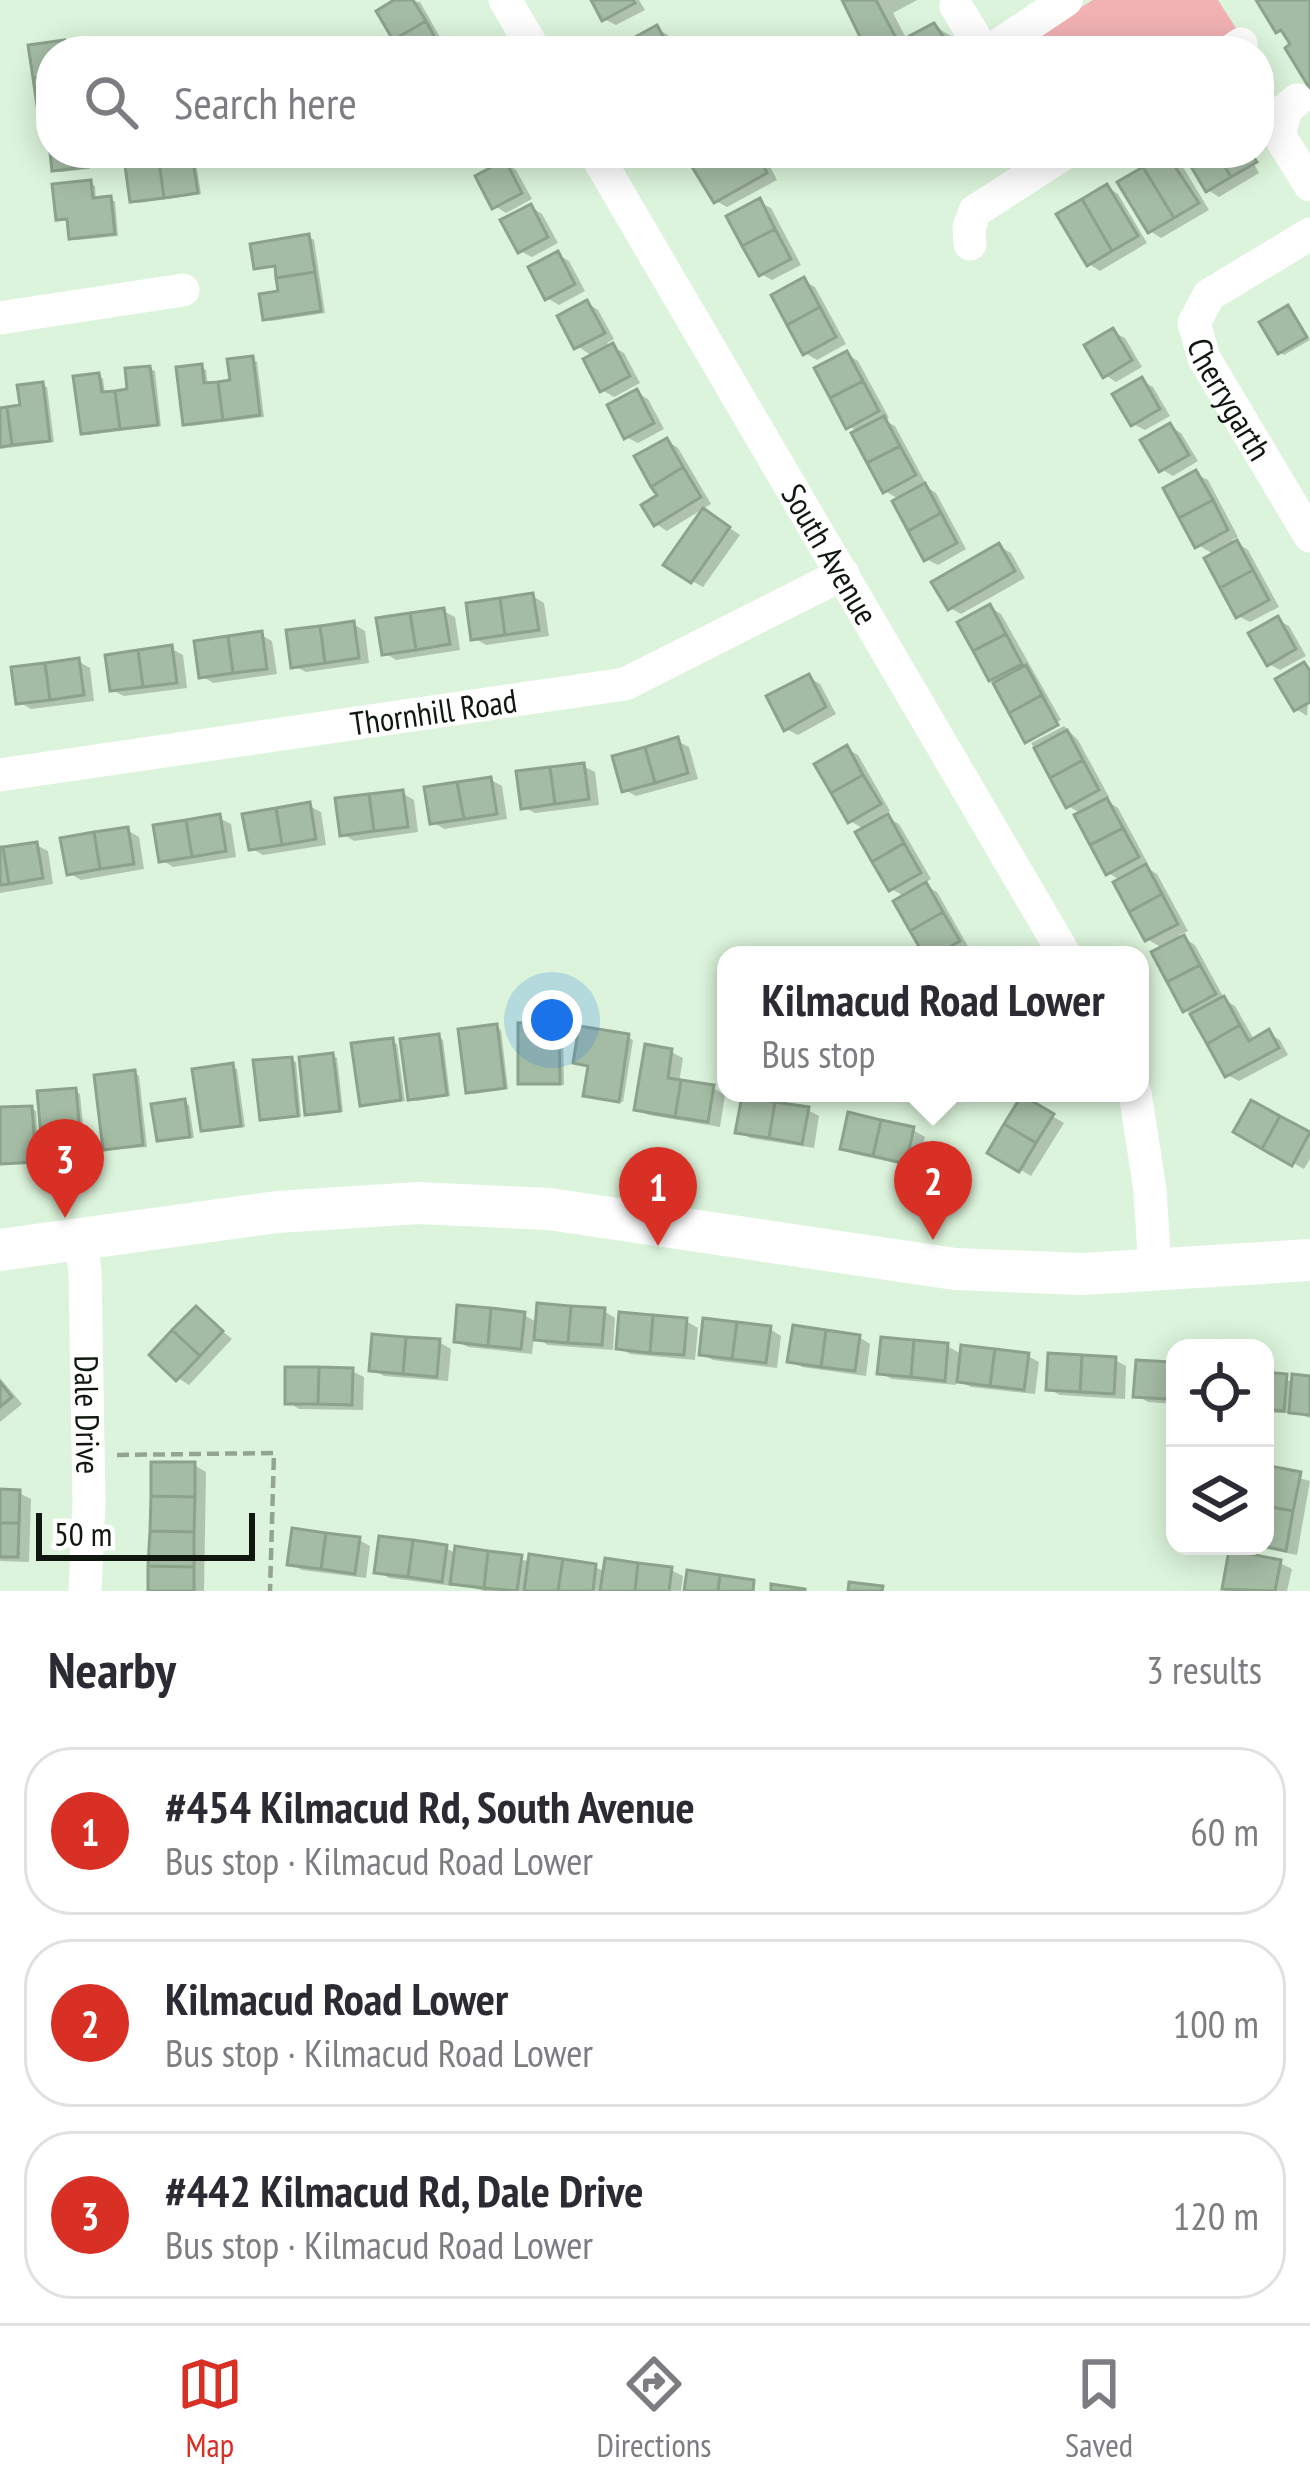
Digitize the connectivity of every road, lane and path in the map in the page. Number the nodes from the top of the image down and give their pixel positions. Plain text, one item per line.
1 (505, 0) edge
2 (1066, 0) edge
3 (956, 6) dead end
4 (526, 36) edge
5 (977, 36) edge
6 (1010, 36) edge
7 (1297, 100) dead end
8 (604, 168) edge
9 (1035, 168) edge
10 (1310, 184) edge
11 (1310, 234) edge
12 (970, 244) dead end
13 (183, 290) dead end
14 (1, 314) edge
15 (1310, 536) edge
16 (842, 574) junction
17 (0, 776) edge
18 (1060, 946) edge
19 (1136, 1102) edge
20 (81, 1241) junction
21 (0, 1250) edge
22 (1310, 1260) edge
23 (1155, 1270) junction
24 (88, 1456) junction
25 (85, 1591) edge
26 (270, 1591) edge

1 - 4 street
2 - 6 street
3 - 5 street
7 - 10 street
8 - 16 street, South Avenue
9 - 12 street
11 - 15 street, Cherrygarth
13 - 14 street
16 - 17 street, Thornhill Road
16 - 18 street, South Avenue
19 - 23 street
20 - 21 main road
20 - 23 main road
20 - 24 street, Dale Drive
22 - 23 main road
24 - 25 street, Dale Drive
24 - 26 path

